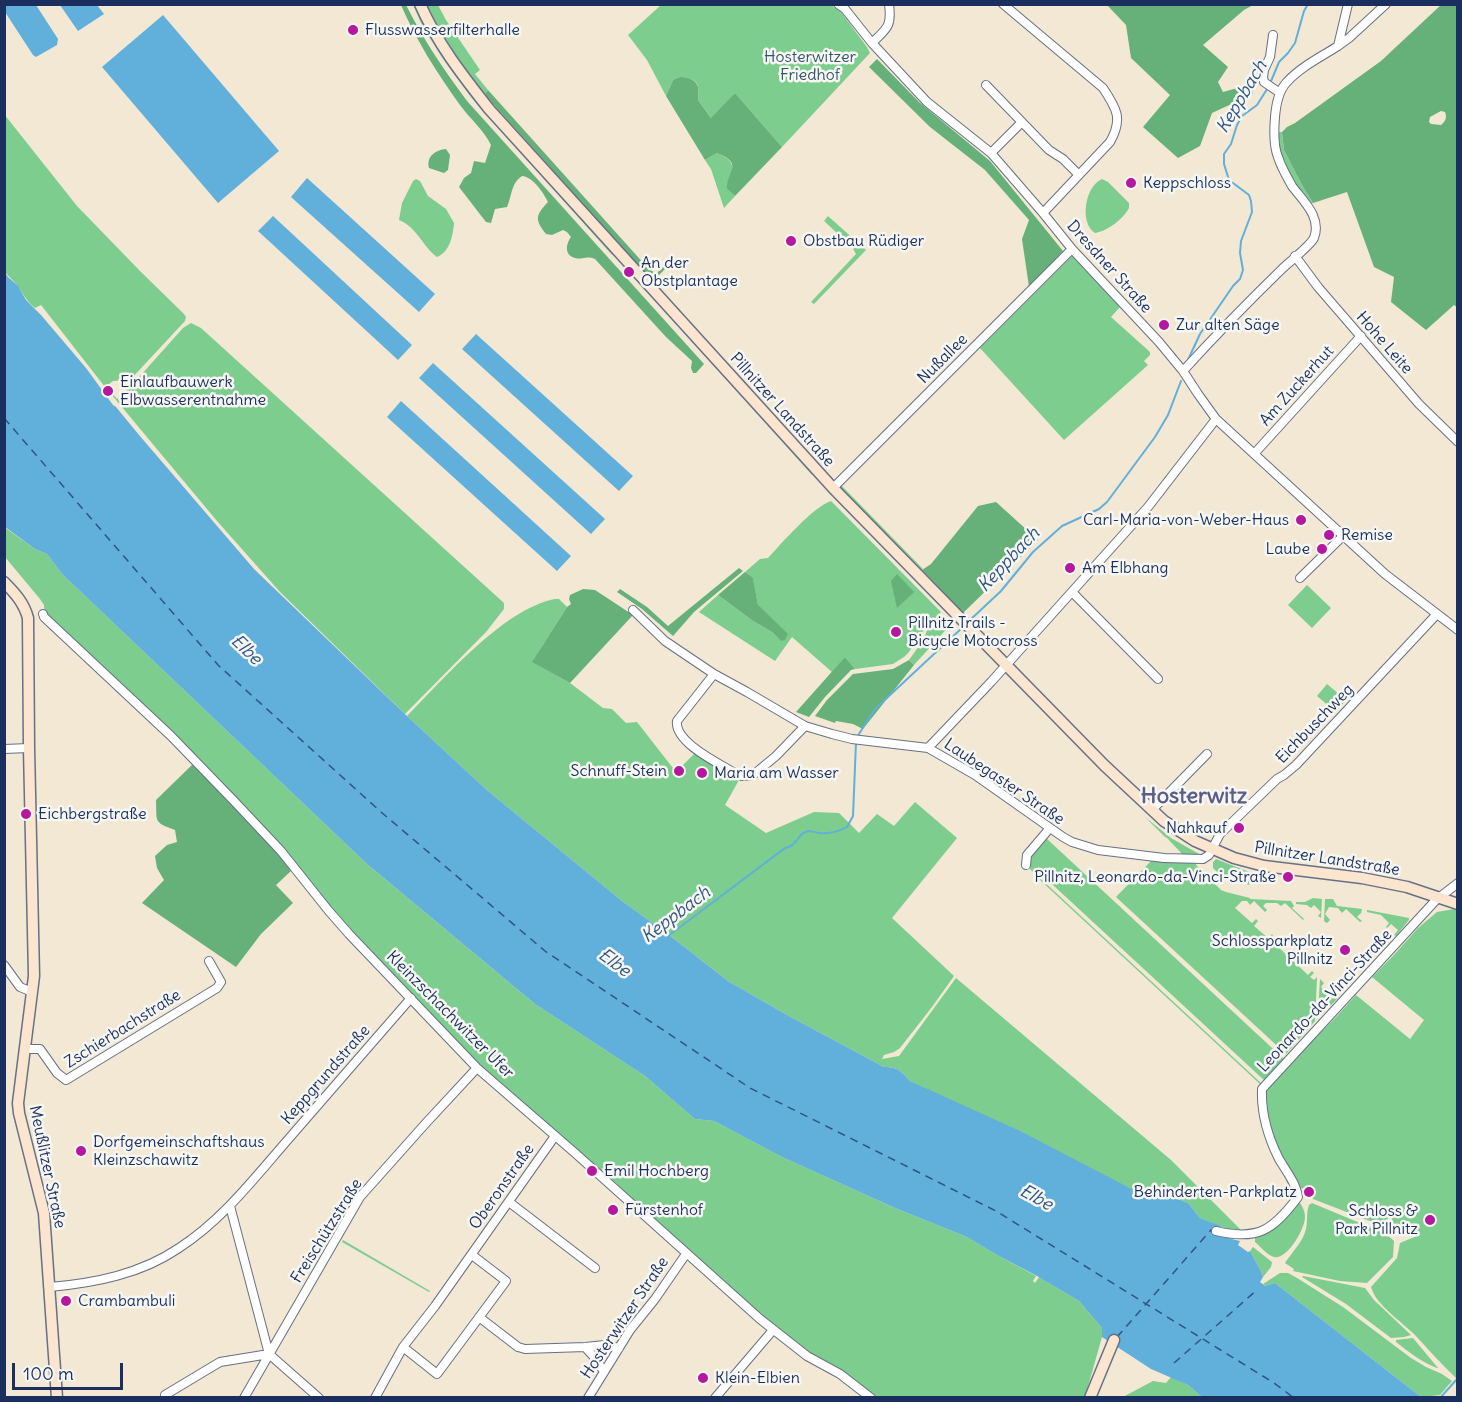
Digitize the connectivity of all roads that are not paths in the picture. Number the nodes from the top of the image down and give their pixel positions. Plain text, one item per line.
1 (420, 4) edge
2 (838, 4) edge
3 (889, 4) edge
4 (1003, 4) edge
5 (1348, 4) edge
6 (1386, 4) edge
7 (1273, 35) dead end
8 (872, 43) junction
9 (1338, 46) junction
10 (986, 85) dead end
11 (1277, 91) junction
12 (1022, 122) junction
13 (991, 153) junction
14 (1079, 175) junction
15 (1043, 213) junction
16 (1072, 249) junction
17 (1295, 256) junction
18 (1360, 336) junction
19 (1183, 370) junction
20 (1216, 419) junction
21 (1458, 442) edge
22 (1254, 454) junction
23 (833, 488) junction
24 (1343, 536) junction
25 (1300, 578) dead end
26 (4, 582) edge
27 (1072, 592) junction
28 (633, 610) dead end
29 (43, 614) dead end
30 (1437, 615) junction
31 (1458, 630) edge
32 (1005, 665) junction
33 (714, 674) junction
34 (1158, 679) dead end
35 (805, 726) junction
36 (29, 748) junction
37 (928, 748) junction
38 (4, 749) edge
39 (1207, 754) dead end
40 (1152, 810) junction
41 (1050, 828) junction
42 (1212, 849) junction
43 (1026, 865) dead end
44 (1458, 883) edge
45 (1438, 898) junction
46 (1458, 904) edge
47 (209, 962) dead end
48 (4, 965) edge
49 (32, 992) junction
50 (411, 998) junction
51 (24, 1049) junction
52 (477, 1068) junction
53 (555, 1136) junction
54 (509, 1202) junction
55 (230, 1206) junction
56 (1216, 1231) dead end
57 (472, 1254) junction
58 (686, 1254) junction
59 (595, 1268) dead end
60 (50, 1287) junction
61 (479, 1317) junction
62 (773, 1330) junction
63 (1114, 1340) dead end
64 (403, 1347) junction
65 (585, 1347) junction
66 (619, 1348) junction
67 (269, 1354) junction
68 (604, 1372) junction
69 (165, 1395) dead end
70 (57, 1398) edge
71 (244, 1398) edge
72 (319, 1398) edge
73 (375, 1398) edge
74 (588, 1398) edge
75 (715, 1398) edge
76 (871, 1398) edge
77 (1090, 1398) edge

1 - 23 main road, Pillnitzer Landstraße
2 - 8 street, Dresdner Straße
3 - 8 street
4 - 14 street
5 - 9 street
6 - 9 street
7 - 11 street
8 - 13 street, Dresdner Straße
9 - 11 street
10 - 12 street
11 - 17 street
12 - 13 street
12 - 14 street
13 - 15 street, Dresdner Straße
14 - 15 street
15 - 16 street, Dresdner Straße
16 - 19 street, Dresdner Straße
16 - 23 street, Nußallee
17 - 18 street, Hohe Leite
17 - 19 street
18 - 21 street, Hohe Leite
18 - 22 street, Am Zuckerhut
19 - 20 street, Dresdner Straße
20 - 22 street, Dresdner Straße
20 - 27 street
22 - 24 street, Dresdner Straße
23 - 32 main road, Pillnitzer Landstraße
24 - 25 street
24 - 30 street, Dresdner Straße
26 - 36 main road, Meußlitzer Straße
27 - 32 street
27 - 34 street
28 - 33 street, Laubegaster Straße
29 - 50 street, Kleinzschachwitzer Ufer
30 - 31 street, Dresdner Straße
30 - 42 street, Eichbuschweg
32 - 37 street
32 - 40 main road, Pillnitzer Landstraße
33 - 35 street, Laubegaster Straße
33 - 35 street
35 - 37 street, Laubegaster Straße
36 - 38 street
36 - 49 main road, Meußlitzer Straße
37 - 41 street, Laubegaster Straße
39 - 40 street
40 - 42 main road, Pillnitzer Landstraße
41 - 42 street, Laubegaster Straße
41 - 43 street
42 - 45 main road, Pillnitzer Landstraße
44 - 45 street, Leonardo-da-Vinci-Straße
45 - 46 main road, Pillnitzer Landstraße
45 - 56 street, Leonardo-da-Vinci-Straße
47 - 51 street, Zschierbachstraße
48 - 49 street
49 - 51 main road, Meußlitzer Straße
50 - 52 street, Kleinzschachwitzer Ufer
50 - 55 street, Keppgrundstraße
51 - 60 main road, Meußlitzer Straße
52 - 53 street, Kleinzschachwitzer Ufer
52 - 67 street, Freischützstraße
53 - 54 street, Oberonstraße
53 - 58 street, Kleinzschachwitzer Ufer
54 - 57 street, Oberonstraße
54 - 59 street
55 - 60 street, Keppgrundstraße
55 - 67 street
57 - 61 street, Oberonstraße
57 - 64 street, Oberonstraße
58 - 62 street, Kleinzschachwitzer Ufer
58 - 66 street, Hosterwitzer Straße
60 - 70 main road, Meußlitzer Straße
61 - 64 street, Oberonstraße
61 - 65 street
62 - 75 street
62 - 76 street, Kleinzschachwitzer Ufer
63 - 77 main road
64 - 73 street, Oberonstraße
65 - 66 street
65 - 68 street
66 - 68 street, Hosterwitzer Straße
67 - 69 street
67 - 71 street, Freischützstraße
67 - 72 street
68 - 74 street, Hosterwitzer Straße

